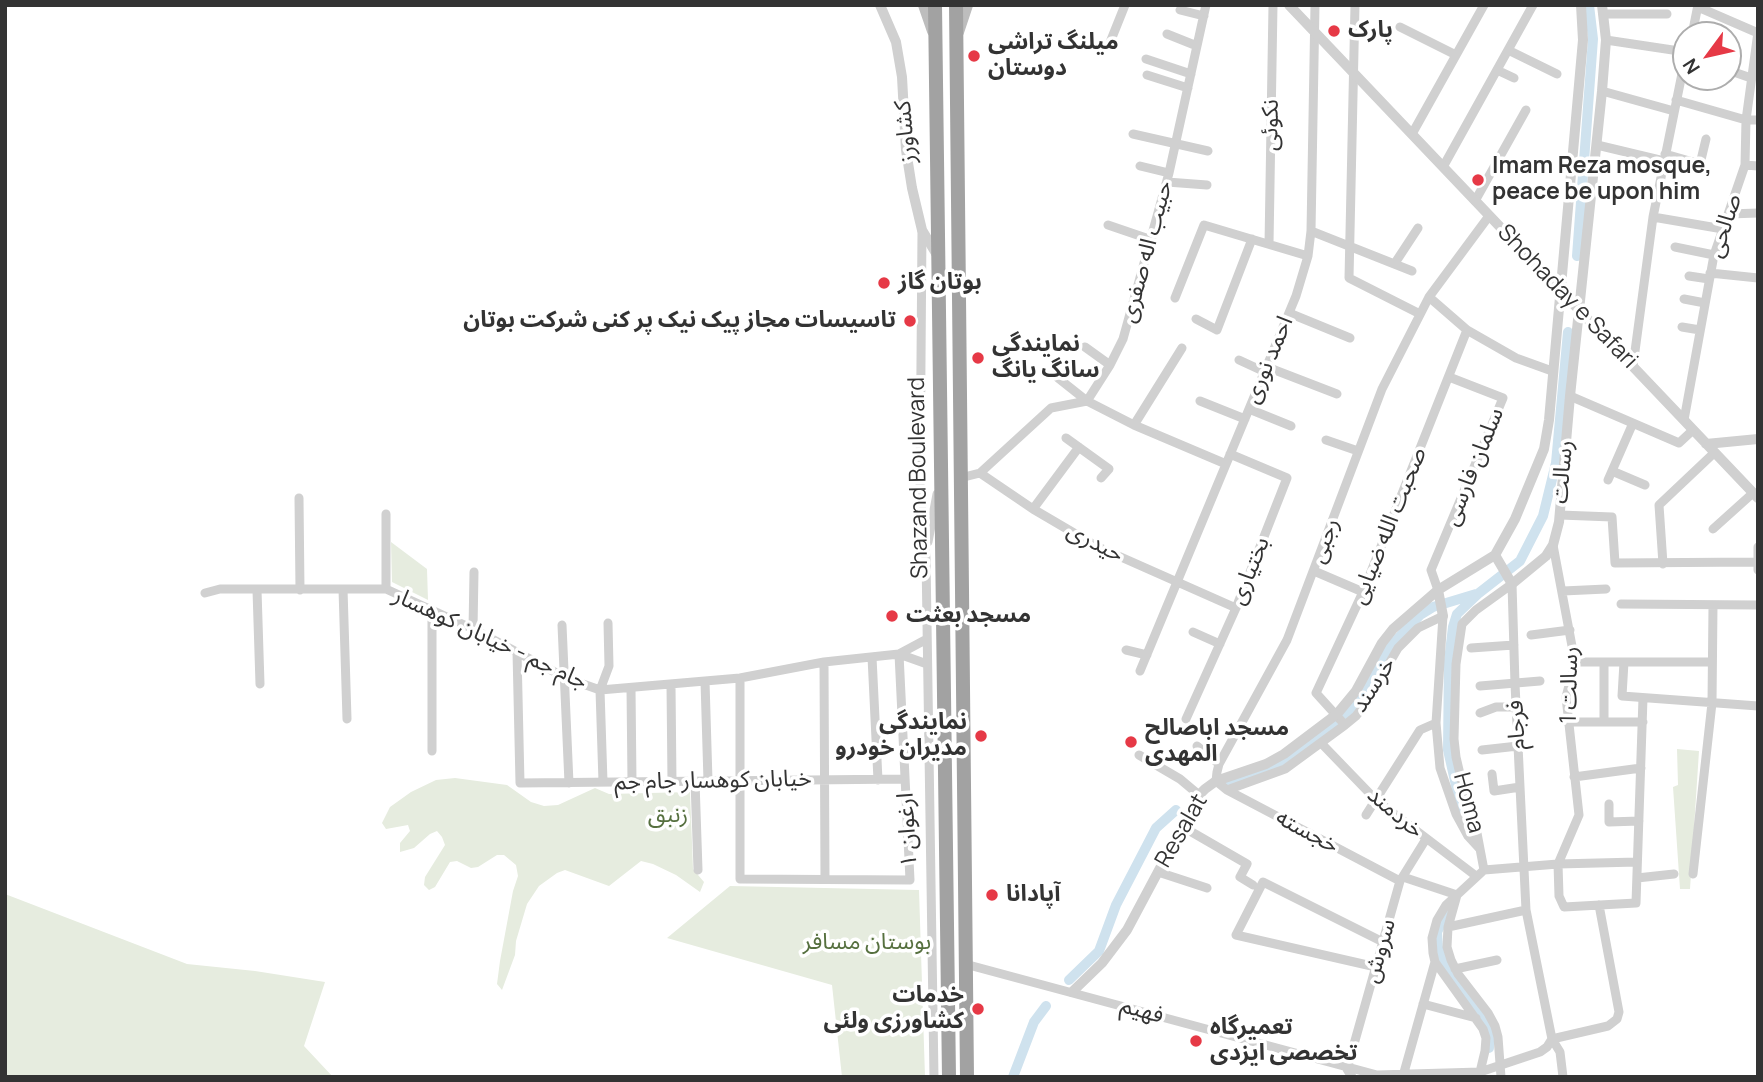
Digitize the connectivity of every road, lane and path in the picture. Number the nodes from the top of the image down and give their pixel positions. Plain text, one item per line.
1 (880, 5) edge
2 (924, 5) edge
3 (935, 5) edge
4 (956, 5) edge
5 (967, 5) edge
6 (1125, 5) edge
7 (1206, 5) edge
8 (1273, 5) edge
9 (1289, 5) edge
10 (1315, 5) edge
11 (1355, 5) edge
12 (1485, 5) edge
13 (1533, 5) edge
14 (1581, 5) edge
15 (1698, 6) edge
16 (1180, 10) dead end
17 (1602, 10) edge
18 (1667, 14) dead end
19 (1203, 16) junction
20 (1400, 27) dead end
21 (1314, 31) junction
22 (1758, 33) edge
23 (1167, 34) dead end
24 (935, 38) junction
25 (956, 39) junction
26 (1606, 40) junction
27 (1109, 45) dead end
28 (1197, 46) junction
29 (1508, 50) junction
30 (1672, 52) edge
31 (1456, 55) junction
32 (1146, 59) dead end
33 (1497, 70) junction
34 (1354, 73) junction
35 (1191, 74) junction
36 (1557, 74) dead end
37 (1147, 75) dead end
38 (1753, 75) edge
39 (1514, 78) dead end
40 (1188, 88) junction
41 (1602, 91) junction
42 (1678, 91) edge
43 (1676, 100) junction
44 (1526, 110) dead end
45 (1674, 110) junction
46 (1746, 120) junction
47 (1758, 120) edge
48 (1133, 134) dead end
49 (1412, 134) junction
50 (1706, 139) dead end
51 (1574, 144) junction
52 (1175, 145) junction
53 (1597, 145) junction
54 (1208, 151) dead end
55 (1665, 157) junction
56 (1745, 165) junction
57 (1140, 166) dead end
58 (1758, 166) edge
59 (1443, 167) junction
60 (1168, 178) junction
61 (1207, 185) dead end
62 (1475, 201) junction
63 (1758, 213) edge
64 (1729, 214) junction
65 (1489, 216) junction
66 (1653, 217) junction
67 (1108, 225) dead end
68 (1418, 228) dead end
69 (1723, 229) junction
70 (922, 230) junction
71 (1311, 232) junction
72 (1252, 239) junction
73 (1152, 240) junction
74 (1269, 244) junction
75 (1350, 245) junction
76 (1675, 247) dead end
77 (1714, 254) junction
78 (1308, 256) junction
79 (939, 257) junction
80 (1395, 263) junction
81 (1412, 271) dead end
82 (1689, 276) dead end
83 (1710, 276) junction
84 (1758, 278) edge
85 (1559, 289) junction
86 (1429, 297) junction
87 (1175, 298) dead end
88 (1684, 299) dead end
89 (1705, 303) junction
90 (1579, 310) junction
91 (1289, 313) junction
92 (1420, 314) junction
93 (1196, 319) dead end
94 (1682, 327) dead end
95 (1467, 330) junction
96 (1700, 330) junction
97 (1350, 338) dead end
98 (1085, 347) dead end
99 (1182, 348) dead end
100 (1240, 360) dead end
101 (1110, 365) junction
102 (1633, 366) junction
103 (1266, 369) junction
104 (1552, 371) junction
105 (1449, 377) junction
106 (1058, 378) dead end
107 (1337, 394) dead end
108 (1570, 396) junction
109 (1087, 401) junction
110 (1200, 401) dead end
111 (1249, 409) junction
112 (1245, 419) junction
113 (1684, 420) junction
114 (1633, 423) junction
115 (1135, 425) junction
116 (1291, 426) dead end
117 (1693, 430) junction
118 (1066, 438) dead end
119 (1758, 439) edge
120 (1326, 440) dead end
121 (1079, 447) junction
122 (1710, 448) junction
123 (1358, 451) junction
124 (1230, 454) junction
125 (942, 462) junction
126 (1226, 464) junction
127 (979, 473) junction
128 (960, 478) junction
129 (1101, 478) dead end
130 (1645, 485) dead end
131 (1755, 496) edge
132 (299, 498) dead end
133 (1033, 509) junction
134 (386, 514) dead end
135 (1560, 515) junction
136 (1713, 529) dead end
137 (1553, 545) junction
138 (1758, 547) edge
139 (1495, 555) junction
140 (926, 558) junction
141 (1663, 564) junction
142 (1757, 566) edge
143 (1314, 571) junction
144 (474, 572) dead end
145 (1177, 582) junction
146 (1512, 584) junction
147 (343, 589) junction
148 (386, 589) junction
149 (1606, 589) dead end
150 (257, 590) junction
151 (300, 590) junction
152 (1438, 590) junction
153 (1563, 591) junction
154 (1363, 592) junction
155 (205, 593) dead end
156 (1621, 604) dead end
157 (1758, 605) edge
158 (1713, 606) junction
159 (1236, 608) junction
160 (432, 610) junction
161 (1443, 615) junction
162 (608, 623) dead end
163 (562, 625) dead end
164 (473, 629) junction
165 (1570, 630) junction
166 (1193, 632) dead end
167 (1531, 635) dead end
168 (927, 639) junction
169 (1220, 644) junction
170 (1514, 645) junction
171 (1472, 648) dead end
172 (1126, 650) dead end
173 (517, 652) junction
174 (899, 654) junction
175 (1147, 655) junction
176 (872, 657) junction
177 (824, 662) junction
178 (1574, 662) junction
179 (1604, 662) junction
180 (1624, 662) junction
181 (1712, 662) junction
182 (927, 664) junction
183 (1140, 671) dead end
184 (566, 678) junction
185 (740, 678) junction
186 (705, 681) junction
187 (1540, 681) dead end
188 (260, 684) dead end
189 (1515, 684) junction
190 (671, 685) junction
191 (1480, 686) dead end
192 (631, 688) junction
193 (600, 690) junction
194 (1643, 698) junction
195 (1713, 703) junction
196 (1758, 706) edge
197 (1516, 707) junction
198 (1480, 713) dead end
199 (1337, 714) junction
200 (347, 719) dead end
201 (1186, 719) dead end
202 (1567, 722) junction
203 (1604, 722) junction
204 (1643, 722) junction
205 (1436, 723) junction
206 (1345, 724) junction
207 (1321, 743) junction
208 (1197, 746) dead end
209 (1518, 746) junction
210 (1482, 750) dead end
211 (432, 751) dead end
212 (1139, 755) dead end
213 (1219, 764) junction
214 (1641, 768) junction
215 (1492, 775) dead end
216 (929, 777) junction
217 (1574, 777) junction
218 (946, 778) junction
219 (878, 779) junction
220 (905, 779) junction
221 (826, 780) junction
222 (695, 781) junction
223 (708, 781) junction
224 (739, 781) junction
225 (1216, 781) junction
226 (603, 782) junction
227 (632, 782) junction
228 (672, 782) junction
229 (569, 783) junction
230 (1520, 787) junction
231 (1227, 790) junction
232 (1199, 795) junction
233 (1376, 800) junction
234 (1609, 804) dead end
235 (1366, 815) dead end
236 (1639, 821) junction
237 (1183, 827) junction
238 (1426, 839) junction
239 (1479, 848) junction
240 (1637, 862) junction
241 (1558, 864) junction
242 (1524, 867) junction
243 (698, 870) dead end
244 (1158, 872) junction
245 (1480, 873) junction
246 (1674, 874) dead end
247 (1693, 874) dead end
248 (1637, 878) junction
249 (825, 879) junction
250 (1401, 879) junction
251 (1252, 885) dead end
252 (1207, 888) dead end
253 (1457, 895) junction
254 (1598, 905) junction
255 (1526, 909) junction
256 (1448, 927) junction
257 (1383, 942) junction
258 (1497, 960) dead end
259 (1435, 962) junction
260 (965, 964) junction
261 (1376, 967) junction
262 (1455, 970) junction
263 (1072, 992) junction
264 (1423, 1004) junction
265 (1477, 1018) junction
266 (1552, 1039) junction
267 (1499, 1070) edge
268 (1482, 1072) junction
269 (1349, 1073) edge
270 (1403, 1076) edge
271 (934, 1077) edge
272 (949, 1077) edge
273 (967, 1077) edge
274 (1563, 1077) edge

1 - 70 street, کشاورز
2 - 24 main road
3 - 24 highway, Shazand Boulevard
4 - 25 highway, Shazand Boulevard
5 - 25 main road
6 - 27 street
7 - 19 street, حبیب اله صفری
8 - 74 street, نکوئی
9 - 21 street, Shohaday e Safari
10 - 21 street, احمد نوری
11 - 34 street
12 - 31 street
13 - 29 street
14 - 51 street, رسالت
15 - 22 street
16 - 19 street
17 - 18 street
17 - 26 street, رسالت
19 - 28 street, حبیب اله صفری
20 - 31 street
21 - 34 street, Shohaday e Safari
21 - 71 street, احمد نوری
22 - 38 street, صالحی
23 - 28 street
24 - 79 highway, Shazand Boulevard
25 - 128 highway, Shazand Boulevard
26 - 30 street
26 - 41 street, رسالت
28 - 35 street, حبیب اله صفری
29 - 33 street
29 - 36 street
31 - 49 street
32 - 35 street
33 - 39 street
33 - 59 street
34 - 49 street, Shohaday e Safari
34 - 75 street
35 - 40 street, حبیب اله صفری
37 - 40 street
38 - 46 street, صالحی
40 - 52 street, حبیب اله صفری
41 - 45 street
41 - 53 street, رسالت
42 - 43 street
43 - 45 street
43 - 46 street
44 - 62 street
45 - 55 street
46 - 47 street
46 - 56 street, صالحی
48 - 52 street
49 - 59 street, Shohaday e Safari
50 - 55 street
51 - 53 street
51 - 85 street, رسالت
52 - 54 street
52 - 60 street, حبیب اله صفری
53 - 55 street
53 - 90 street, رسالت
55 - 66 street
56 - 58 street
56 - 64 street, صالحی
57 - 60 street
59 - 62 street, Shohaday e Safari
60 - 61 street
60 - 73 street, حبیب اله صفری
62 - 65 street, Shohaday e Safari
63 - 64 street
64 - 69 street, صالحی
65 - 85 street, Shohaday e Safari
65 - 86 street, رجبی
66 - 69 street
66 - 102 street
67 - 73 street
68 - 80 street
69 - 77 street, صالحی
70 - 79 street, کشاورز
70 - 140 street
71 - 75 street
71 - 78 street, احمد نوری
72 - 74 street
72 - 87 street
72 - 93 street
73 - 101 street, حبیب اله صفری
74 - 78 street
75 - 80 street
75 - 92 street
76 - 77 street
77 - 83 street, صالحی
78 - 91 street, احمد نوری
79 - 125 highway, Shazand Boulevard
80 - 81 street
82 - 83 street
83 - 84 street
83 - 89 street, صالحی
85 - 90 street, Shohaday e Safari
85 - 104 street, رسالت
86 - 92 street, رجبی
86 - 95 street
88 - 89 street
89 - 96 street, صالحی
90 - 102 street, Shohaday e Safari
90 - 108 street, رسالت
91 - 97 street
91 - 103 street, احمد نوری
92 - 123 street, رجبی
94 - 96 street
95 - 104 street
95 - 105 street, صحبت الله ضیایی
96 - 113 street, صالحی
98 - 101 street
99 - 115 street
100 - 103 street
101 - 109 street, حبیب اله صفری
102 - 113 street, Shohaday e Safari
103 - 107 street
103 - 111 street, احمد نوری
104 - 139 street, رسالت
105 - 152 street, سلمان فارسی
105 - 154 street, صحبت الله ضیایی
106 - 109 street
108 - 114 street
108 - 135 street, رسالت
109 - 115 street
109 - 127 street
110 - 112 street
111 - 112 street, احمد نوری
111 - 116 street
112 - 124 street, احمد نوری
113 - 117 street, Shohaday e Safari
114 - 117 street
114 - 130 street
115 - 126 street
117 - 122 street, Shohaday e Safari
118 - 121 street
119 - 122 street
120 - 123 street
121 - 129 street
121 - 133 street
122 - 131 street, Shohaday e Safari
122 - 141 street
123 - 143 street, رجبی
124 - 126 street, احمد نوری
124 - 159 street, بختیاری
125 - 140 street
125 - 218 highway, Shazand Boulevard
126 - 145 street, احمد نوری
127 - 128 street
127 - 133 street, حیدری
128 - 260 highway, Shazand Boulevard
131 - 136 street
132 - 151 street
133 - 145 street, حیدری
134 - 148 street
135 - 137 street, رسالت
135 - 141 street
137 - 146 street, رسالت
137 - 153 street, رسالت 1
138 - 142 street
139 - 146 street
139 - 152 street, رسالت
140 - 168 street
141 - 142 street
143 - 154 street
143 - 213 street, رجبی
144 - 164 street
145 - 159 street, حیدری
145 - 175 street, احمد نوری
146 - 170 street, فرجام
146 - 239 street, Homa
147 - 148 street, جام جم - خیابان کوهسار
147 - 151 street, جام جم - خیابان کوهسار
147 - 200 street
148 - 160 street, جام جم - خیابان کوهسار
149 - 153 street
150 - 151 street, جام جم - خیابان کوهسار
150 - 155 street, جام جم - خیابان کوهسار
150 - 188 street
152 - 161 street
152 - 199 street, Resalat
153 - 165 street, رسالت 1
154 - 199 street, صحبت الله ضیایی
156 - 158 street
157 - 158 street
158 - 181 street
159 - 169 street, بختیاری
160 - 164 street, جام جم - خیابان کوهسار
160 - 211 street
161 - 205 street, Homa
161 - 206 street, خرسند
162 - 193 street
163 - 184 street
164 - 173 street, جام جم - خیابان کوهسار
165 - 167 street
165 - 178 street, رسالت 1
166 - 169 street
168 - 174 street
168 - 182 street
169 - 201 street, بختیاری
170 - 171 street
170 - 189 street, فرجام
172 - 175 street
173 - 184 street, جام جم - خیابان کوهسار
173 - 229 street, خیابان کوهسار جام جم
174 - 176 street, جام جم - خیابان کوهسار
174 - 182 street
174 - 220 street, ارغوان ۱
175 - 183 street, احمد نوری
176 - 177 street, جام جم - خیابان کوهسار
176 - 219 street
177 - 185 street, جام جم - خیابان کوهسار
177 - 221 street
178 - 179 street
178 - 202 street, رسالت 1
179 - 180 street
179 - 203 street
180 - 181 street
180 - 194 street
181 - 195 street
182 - 216 street
184 - 193 street, جام جم - خیابان کوهسار
184 - 229 street
185 - 186 street, جام جم - خیابان کوهسار
185 - 224 street
186 - 190 street, جام جم - خیابان کوهسار
186 - 223 street
187 - 189 street
189 - 191 street
189 - 197 street, فرجام
190 - 192 street, جام جم - خیابان کوهسار
190 - 228 street
192 - 193 street, جام جم - خیابان کوهسار
192 - 227 street
193 - 226 street
194 - 195 street
194 - 204 street
195 - 196 street
195 - 247 street
197 - 198 street
197 - 209 street, فرجام
199 - 206 street
199 - 225 street, Resalat
202 - 203 street
202 - 217 street, رسالت 1
203 - 204 street
204 - 214 street
205 - 233 street
205 - 239 street, Homa
206 - 207 street, خرسند
207 - 231 street, خرسند
207 - 233 street, خردمند
208 - 213 street
209 - 210 street
209 - 230 street, فرجام
212 - 232 street
213 - 225 street, رجبی
214 - 217 street
214 - 236 street
215 - 230 street
216 - 218 highway
216 - 271 street
217 - 241 street, رسالت 1
218 - 272 highway, Shazand Boulevard
219 - 220 street, خیابان کوهسار جام جم
219 - 221 street, خیابان کوهسار جام جم
220 - 249 street, ارغوان ۱
221 - 224 street, خیابان کوهسار جام جم
221 - 249 street
222 - 223 street, خیابان کوهسار جام جم
222 - 228 street, خیابان کوهسار جام جم
222 - 243 street
223 - 224 street, خیابان کوهسار جام جم
224 - 249 street
225 - 231 street, خجسته
225 - 232 street, Resalat
226 - 227 street, خیابان کوهسار جام جم
226 - 229 street, خیابان کوهسار جام جم
227 - 228 street, خیابان کوهسار جام جم
230 - 242 street, فرجام
231 - 250 street, خجسته
232 - 237 street, Resalat
233 - 235 street
233 - 238 street, خردمند
234 - 236 street
236 - 240 street
237 - 244 street, Resalat
237 - 251 street
238 - 245 street, خردمند
238 - 250 street, سروش
239 - 245 street
240 - 241 street
240 - 248 street
241 - 242 street
241 - 254 street
242 - 245 street
242 - 255 street, فرجام
244 - 252 street
244 - 263 street, Resalat
245 - 253 street
246 - 248 street
248 - 254 street
250 - 253 street, خجسته
250 - 257 street, سروش
253 - 256 street
253 - 259 street
254 - 266 street
255 - 256 street
255 - 266 street
256 - 262 street
257 - 261 street, سروش
257 - 261 street
258 - 262 street
259 - 264 street
259 - 265 street
260 - 263 street, فهیم
260 - 273 highway, Shazand Boulevard
261 - 269 street, سروش
262 - 267 street
263 - 269 street, فهیم
264 - 265 street
264 - 270 street
265 - 268 street
266 - 267 street
266 - 274 street
267 - 268 street, فهیم
268 - 270 street, فهیم
269 - 270 street, فهیم

